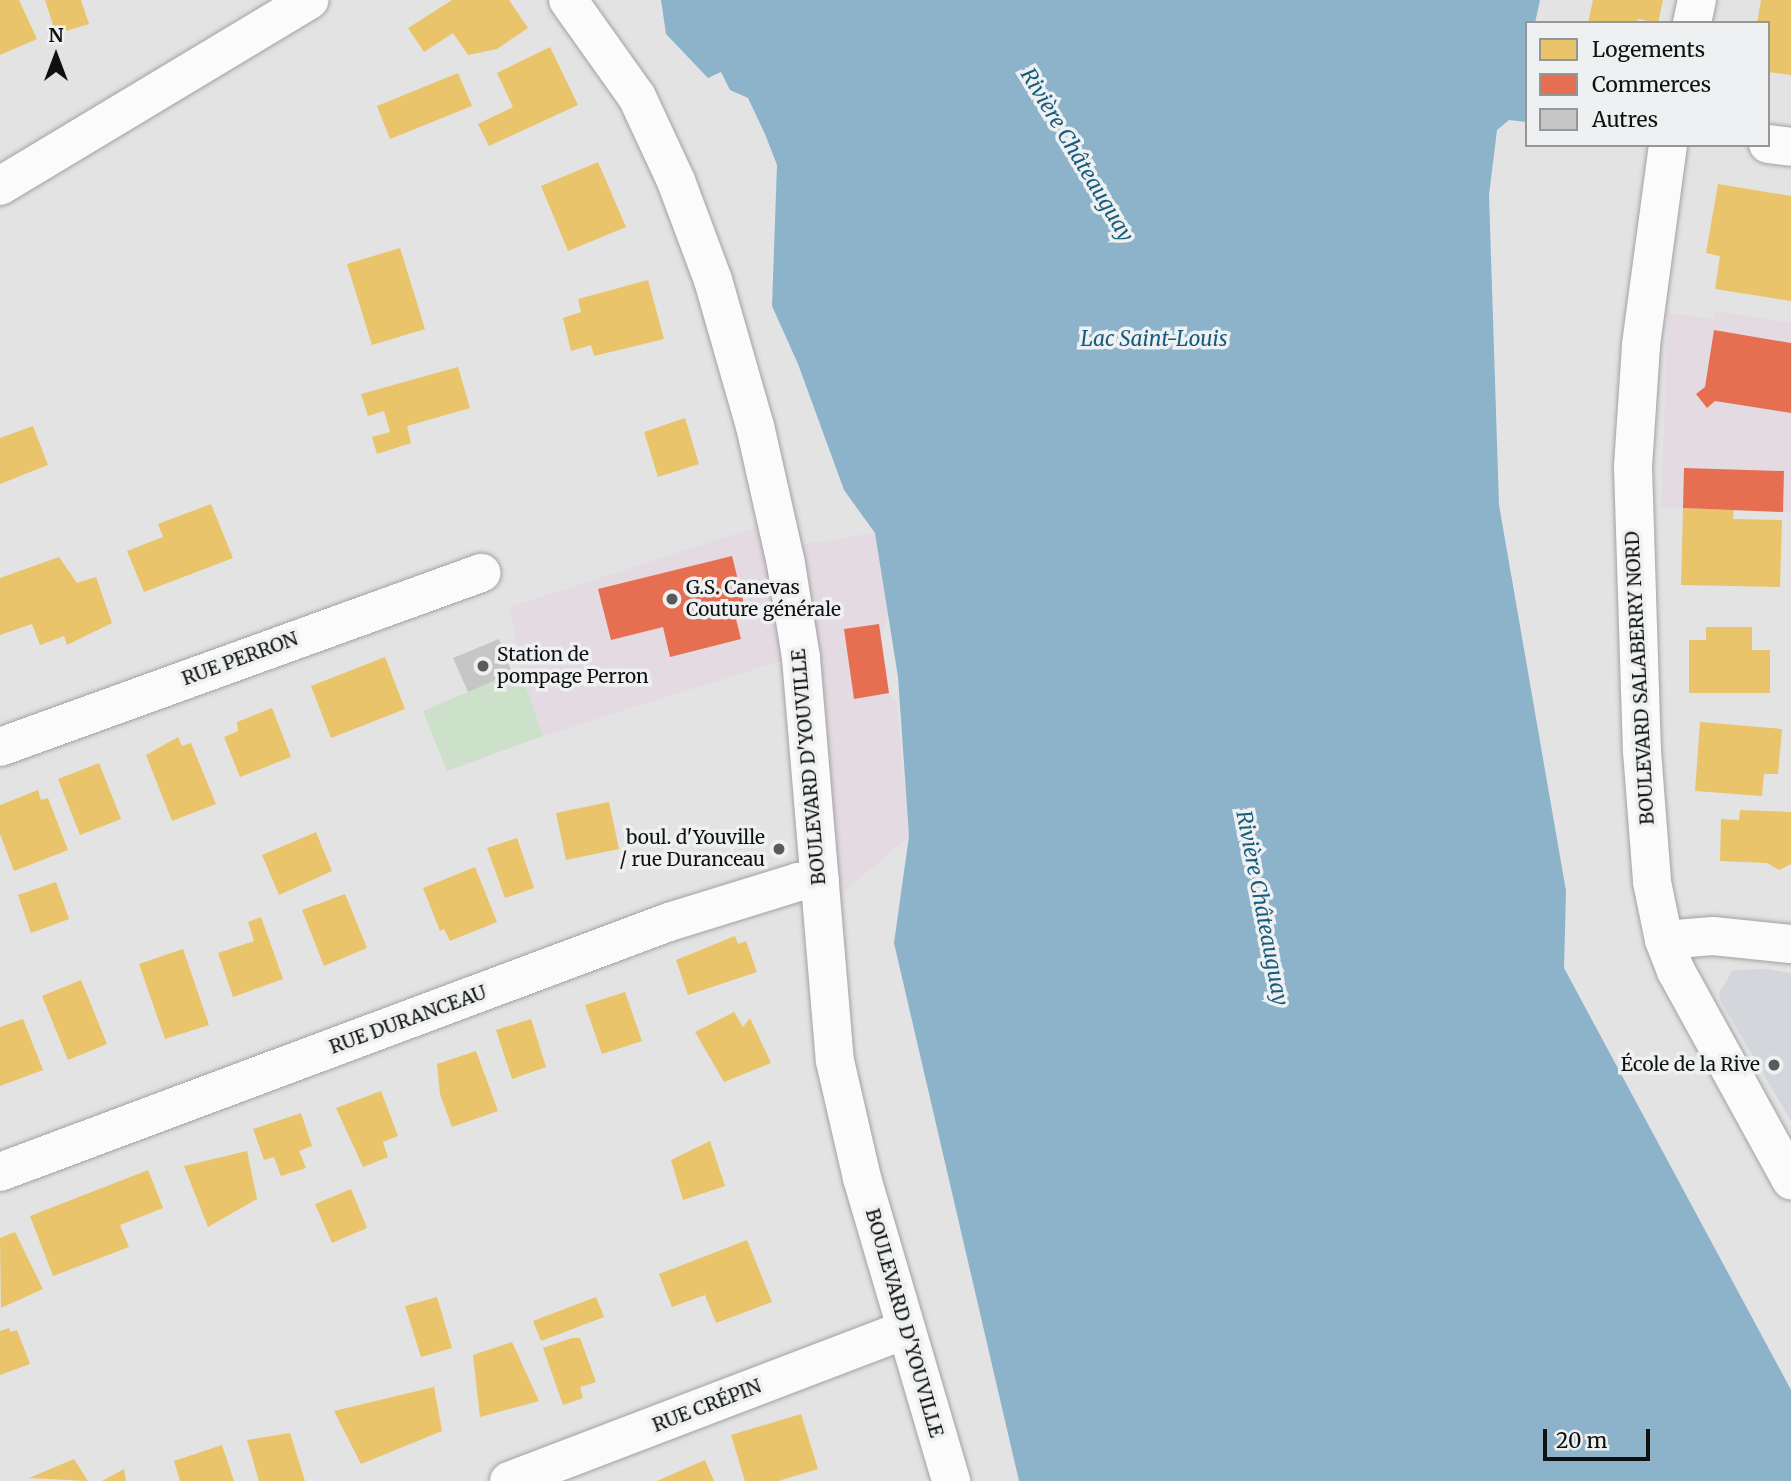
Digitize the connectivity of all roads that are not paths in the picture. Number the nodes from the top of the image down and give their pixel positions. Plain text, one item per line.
1 (309, 0) edge
2 (568, 0) edge
3 (1697, 0) edge
4 (1692, 21) edge
5 (1770, 144) edge
6 (1668, 147) edge
7 (1791, 147) edge
8 (0, 186) edge
9 (481, 573) dead end
10 (0, 747) edge
11 (820, 881) junction
12 (1664, 940) junction
13 (1791, 944) edge
14 (0, 1172) edge
15 (1791, 1180) edge
16 (905, 1331) junction
17 (509, 1481) edge
18 (951, 1481) edge

1 - 8 street
2 - 11 street, BOULEVARD D'YOUVILLE
3 - 4 street
5 - 7 street
6 - 12 street, BOULEVARD SALABERRY NORD
9 - 10 street, RUE PERRON
11 - 14 street, RUE DURANCEAU
11 - 16 street, BOULEVARD D'YOUVILLE
12 - 13 street
12 - 15 street, BOULEVARD SALABERRY NORD
16 - 17 street, RUE CRÉPIN
16 - 18 street, BOULEVARD D'YOUVILLE

